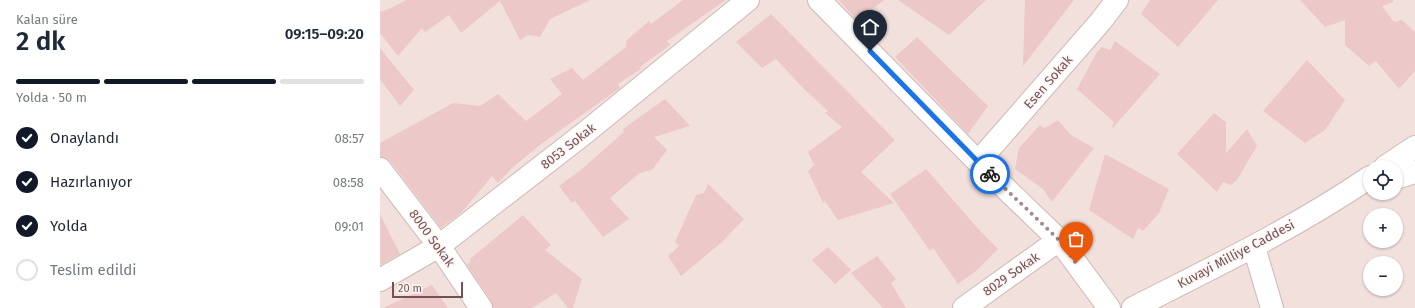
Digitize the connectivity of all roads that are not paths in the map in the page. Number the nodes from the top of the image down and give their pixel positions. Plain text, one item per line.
1 (748, 0) edge
2 (1117, 0) edge
3 (826, 2) edge
4 (1415, 147) edge
5 (1396, 160) edge
6 (978, 162) junction
7 (380, 169) edge
8 (1415, 172) edge
9 (1403, 176) edge
10 (1363, 182) edge
11 (1363, 189) edge
12 (1338, 198) junction
13 (1059, 240) junction
14 (439, 246) junction
15 (1254, 247) junction
16 (380, 280) edge
17 (481, 308) edge
18 (964, 308) edge
19 (1109, 308) edge
20 (1133, 308) edge
21 (1272, 308) edge

1 - 14 street, 8053 Sokak
2 - 6 street, Esen Sokak
3 - 6 street
4 - 5 street
6 - 13 street
7 - 14 street, 8000 Sokak
8 - 9 street
10 - 12 street, Kuvayi Milliye Caddesi
11 - 12 street, Kuvayi Milliye Caddesi
12 - 15 street, Kuvayi Milliye Caddesi
13 - 18 street, 8029 Sokak
13 - 19 street
14 - 16 street, 8053 Sokak
14 - 17 street, 8000 Sokak
15 - 20 street, Kuvayi Milliye Caddesi
15 - 21 street

